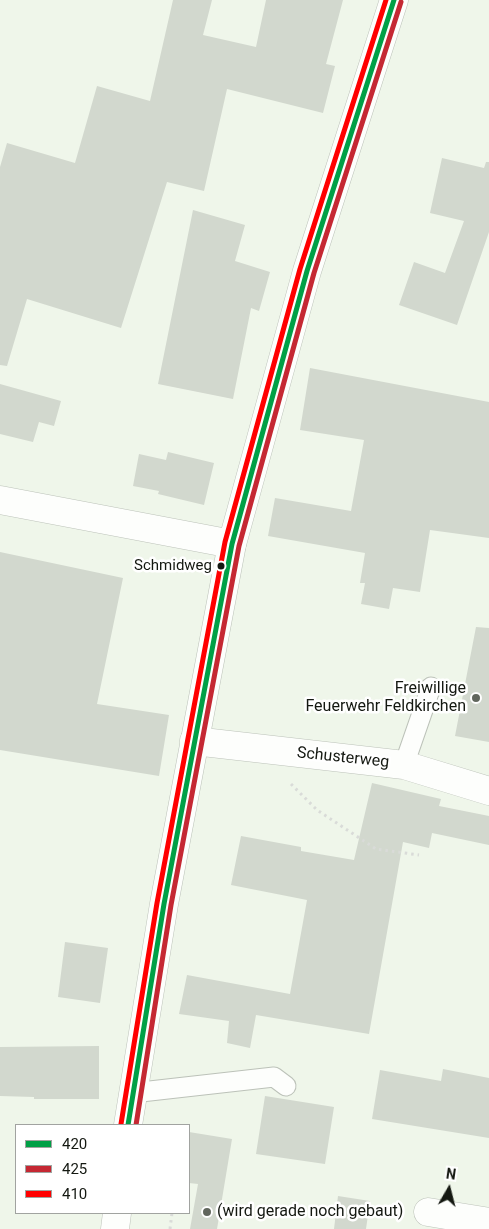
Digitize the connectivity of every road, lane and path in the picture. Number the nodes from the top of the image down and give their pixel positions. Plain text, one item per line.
1 (394, 0) edge
2 (0, 500) edge
3 (232, 544) junction
4 (431, 687) dead end
5 (194, 741) junction
6 (404, 765) junction
7 (290, 782) dead end
8 (489, 791) edge
9 (420, 855) dead end
10 (286, 1086) dead end
11 (132, 1093) junction
12 (128, 1124) edge
13 (428, 1212) dead end
14 (117, 1214) edge
15 (172, 1214) edge
16 (489, 1222) edge
17 (115, 1229) edge
18 (170, 1229) edge

1 - 3 main road
2 - 3 main road
3 - 5 main road
4 - 6 lane
5 - 6 main road, Schusterweg
5 - 11 main road
6 - 8 main road, Schusterweg
7 - 9 path
10 - 11 lane
11 - 12 main road
13 - 16 main road
14 - 17 main road
15 - 18 path

